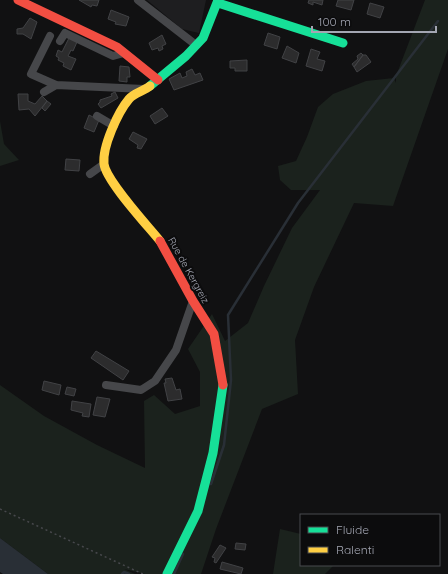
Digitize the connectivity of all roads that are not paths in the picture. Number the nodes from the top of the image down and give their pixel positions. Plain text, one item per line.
1 (18, 0) edge
2 (138, 0) edge
3 (218, 1) edge
4 (50, 36) dead end
5 (60, 41) dead end
6 (343, 43) dead end
7 (196, 45) junction
8 (124, 53) junction
9 (158, 80) junction
10 (56, 85) junction
11 (147, 89) junction
12 (44, 92) dead end
13 (97, 116) dead end
14 (114, 126) junction
15 (104, 164) junction
16 (90, 174) dead end
17 (193, 301) junction
18 (106, 385) dead end
19 (167, 574) edge

1 - 8 street
2 - 7 street
3 - 6 street
3 - 7 street
4 - 10 street
5 - 8 street
7 - 9 street
8 - 9 street
9 - 11 street
10 - 11 street
10 - 12 street
11 - 14 street
13 - 14 street
14 - 15 street
15 - 16 street
15 - 17 street, Rue de Kergreiz
17 - 18 street
17 - 19 street, Rue de Kergreiz

